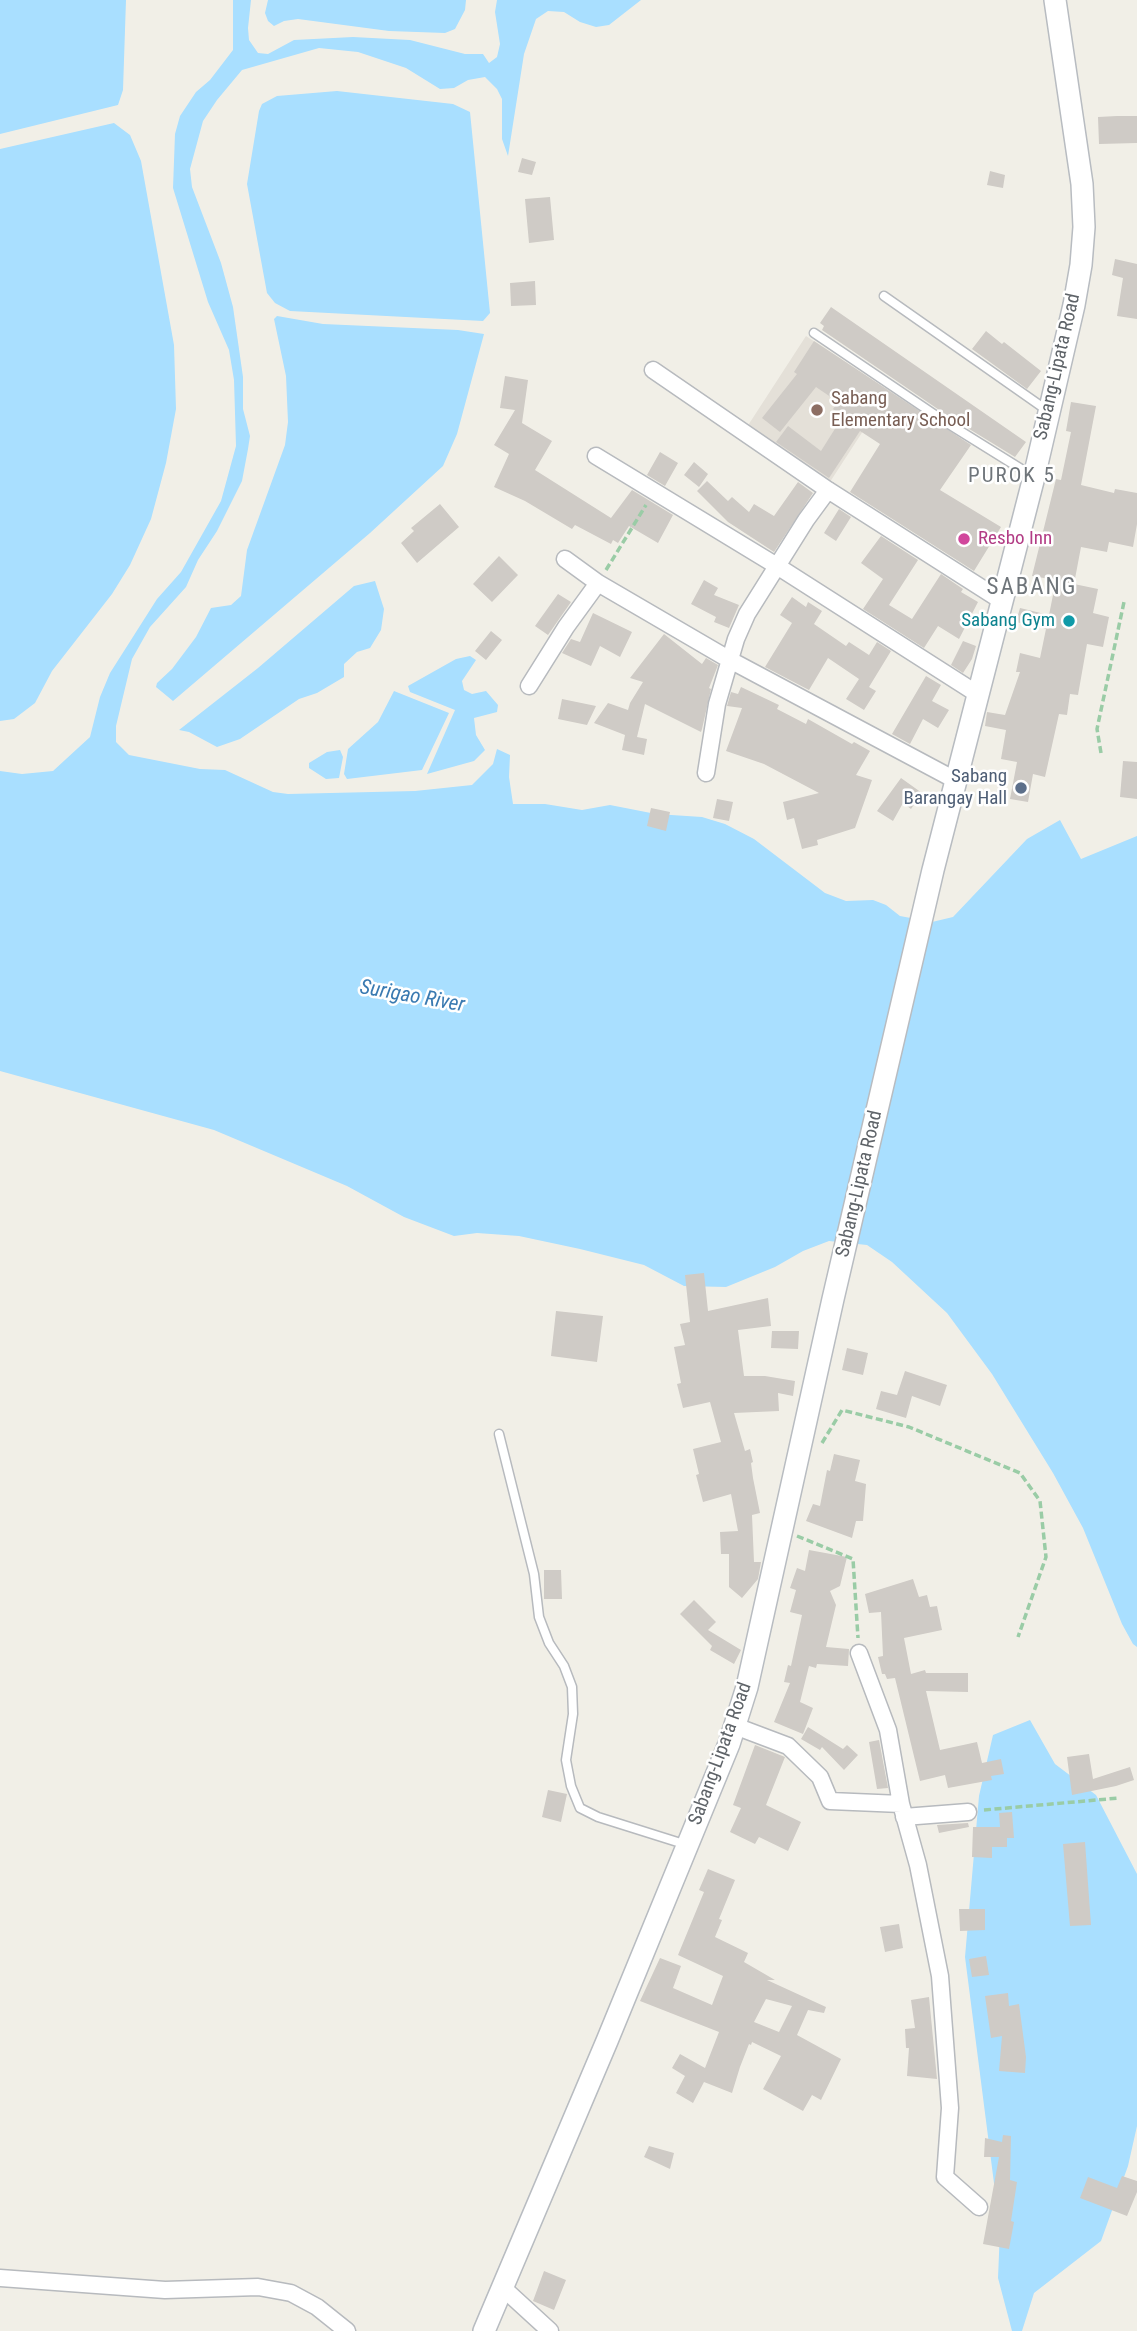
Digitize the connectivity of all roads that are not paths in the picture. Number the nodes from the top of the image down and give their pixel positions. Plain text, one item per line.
1 (1055, 0) edge
2 (884, 296) dead end
3 (814, 333) dead end
4 (653, 370) dead end
5 (1049, 411) junction
6 (596, 456) dead end
7 (1034, 477) junction
8 (828, 489) junction
9 (565, 559) dead end
10 (777, 566) junction
11 (598, 583) junction
12 (1002, 601) junction
13 (730, 660) junction
14 (530, 686) dead end
15 (979, 695) junction
16 (706, 773) dead end
17 (957, 781) junction
18 (499, 1434) dead end
19 (859, 1653) road end
20 (734, 1727) junction
21 (902, 1811) junction
22 (972, 1811) road end
23 (687, 1845) junction
24 (979, 2207) dead end
25 (0, 2278) edge
26 (502, 2287) junction
27 (347, 2331) edge
28 (484, 2331) edge
29 (550, 2331) edge

1 - 5 main road, Sabang-Lipata Road
2 - 5 lane
3 - 7 lane
4 - 8 street
5 - 7 main road, Sabang-Lipata Road
6 - 10 street
7 - 12 main road, Sabang-Lipata Road
8 - 10 street
8 - 12 street
9 - 11 street
10 - 13 street
10 - 15 street
11 - 13 street
11 - 14 street
12 - 15 main road, Sabang-Lipata Road
13 - 16 street
13 - 17 street
15 - 17 main road, Sabang-Lipata Road
17 - 20 main road, Sabang-Lipata Road
18 - 23 lane
19 - 21 street
20 - 21 street
20 - 23 main road, Sabang-Lipata Road
21 - 22 street
21 - 24 street
23 - 26 main road, Sabang-Lipata Road
25 - 27 street
26 - 28 main road, Sabang-Lipata Road
26 - 29 street

